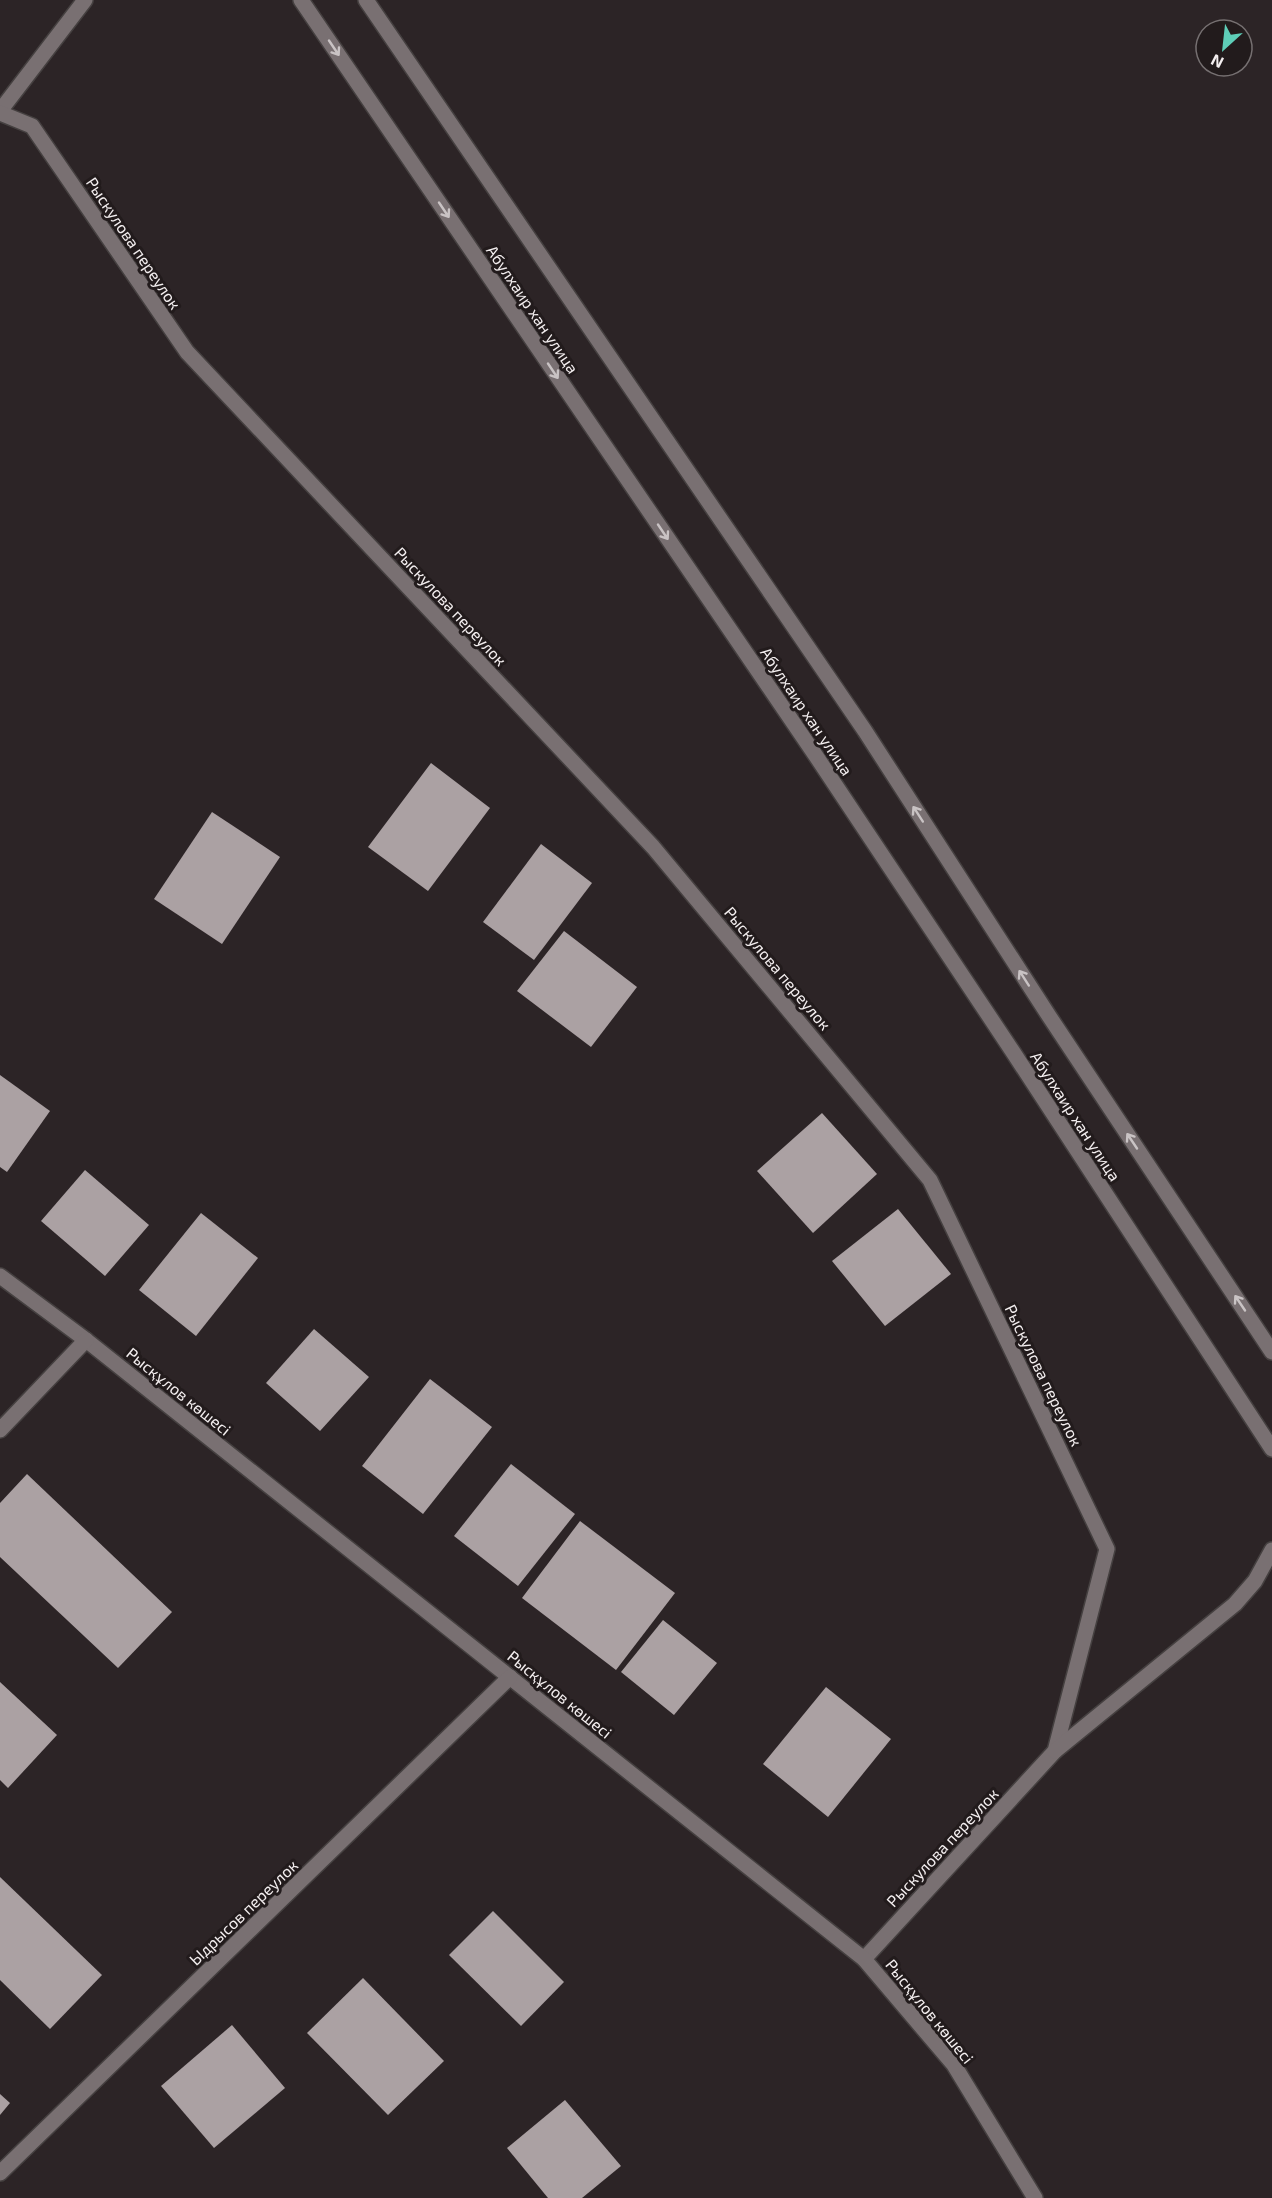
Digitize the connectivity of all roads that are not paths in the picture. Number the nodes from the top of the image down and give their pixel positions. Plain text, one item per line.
1 (85, 0) edge
2 (301, 0) edge
3 (366, 0) edge
4 (0, 112) edge
5 (0, 1276) edge
6 (86, 1340) junction
7 (1272, 1352) edge
8 (0, 1430) edge
9 (1272, 1449) edge
10 (1272, 1550) edge
11 (510, 1677) junction
12 (1054, 1751) junction
13 (864, 1959) junction
14 (0, 2173) edge
15 (1035, 2198) edge

1 - 4 street
2 -> 9 street, Абулхаир хан улица
7 -> 3 street, Абулхаир хан улица
4 - 12 street, Рыскулова переулок
5 - 6 street, Рысқұлов көшесі
6 - 8 street
6 - 11 street, Рысқұлов көшесі
10 - 12 street
11 - 13 street, Рысқұлов көшесі
11 - 14 street, Ыдрысов переулок
12 - 13 street, Рыскулова переулок
13 - 15 street, Рысқұлов көшесі

